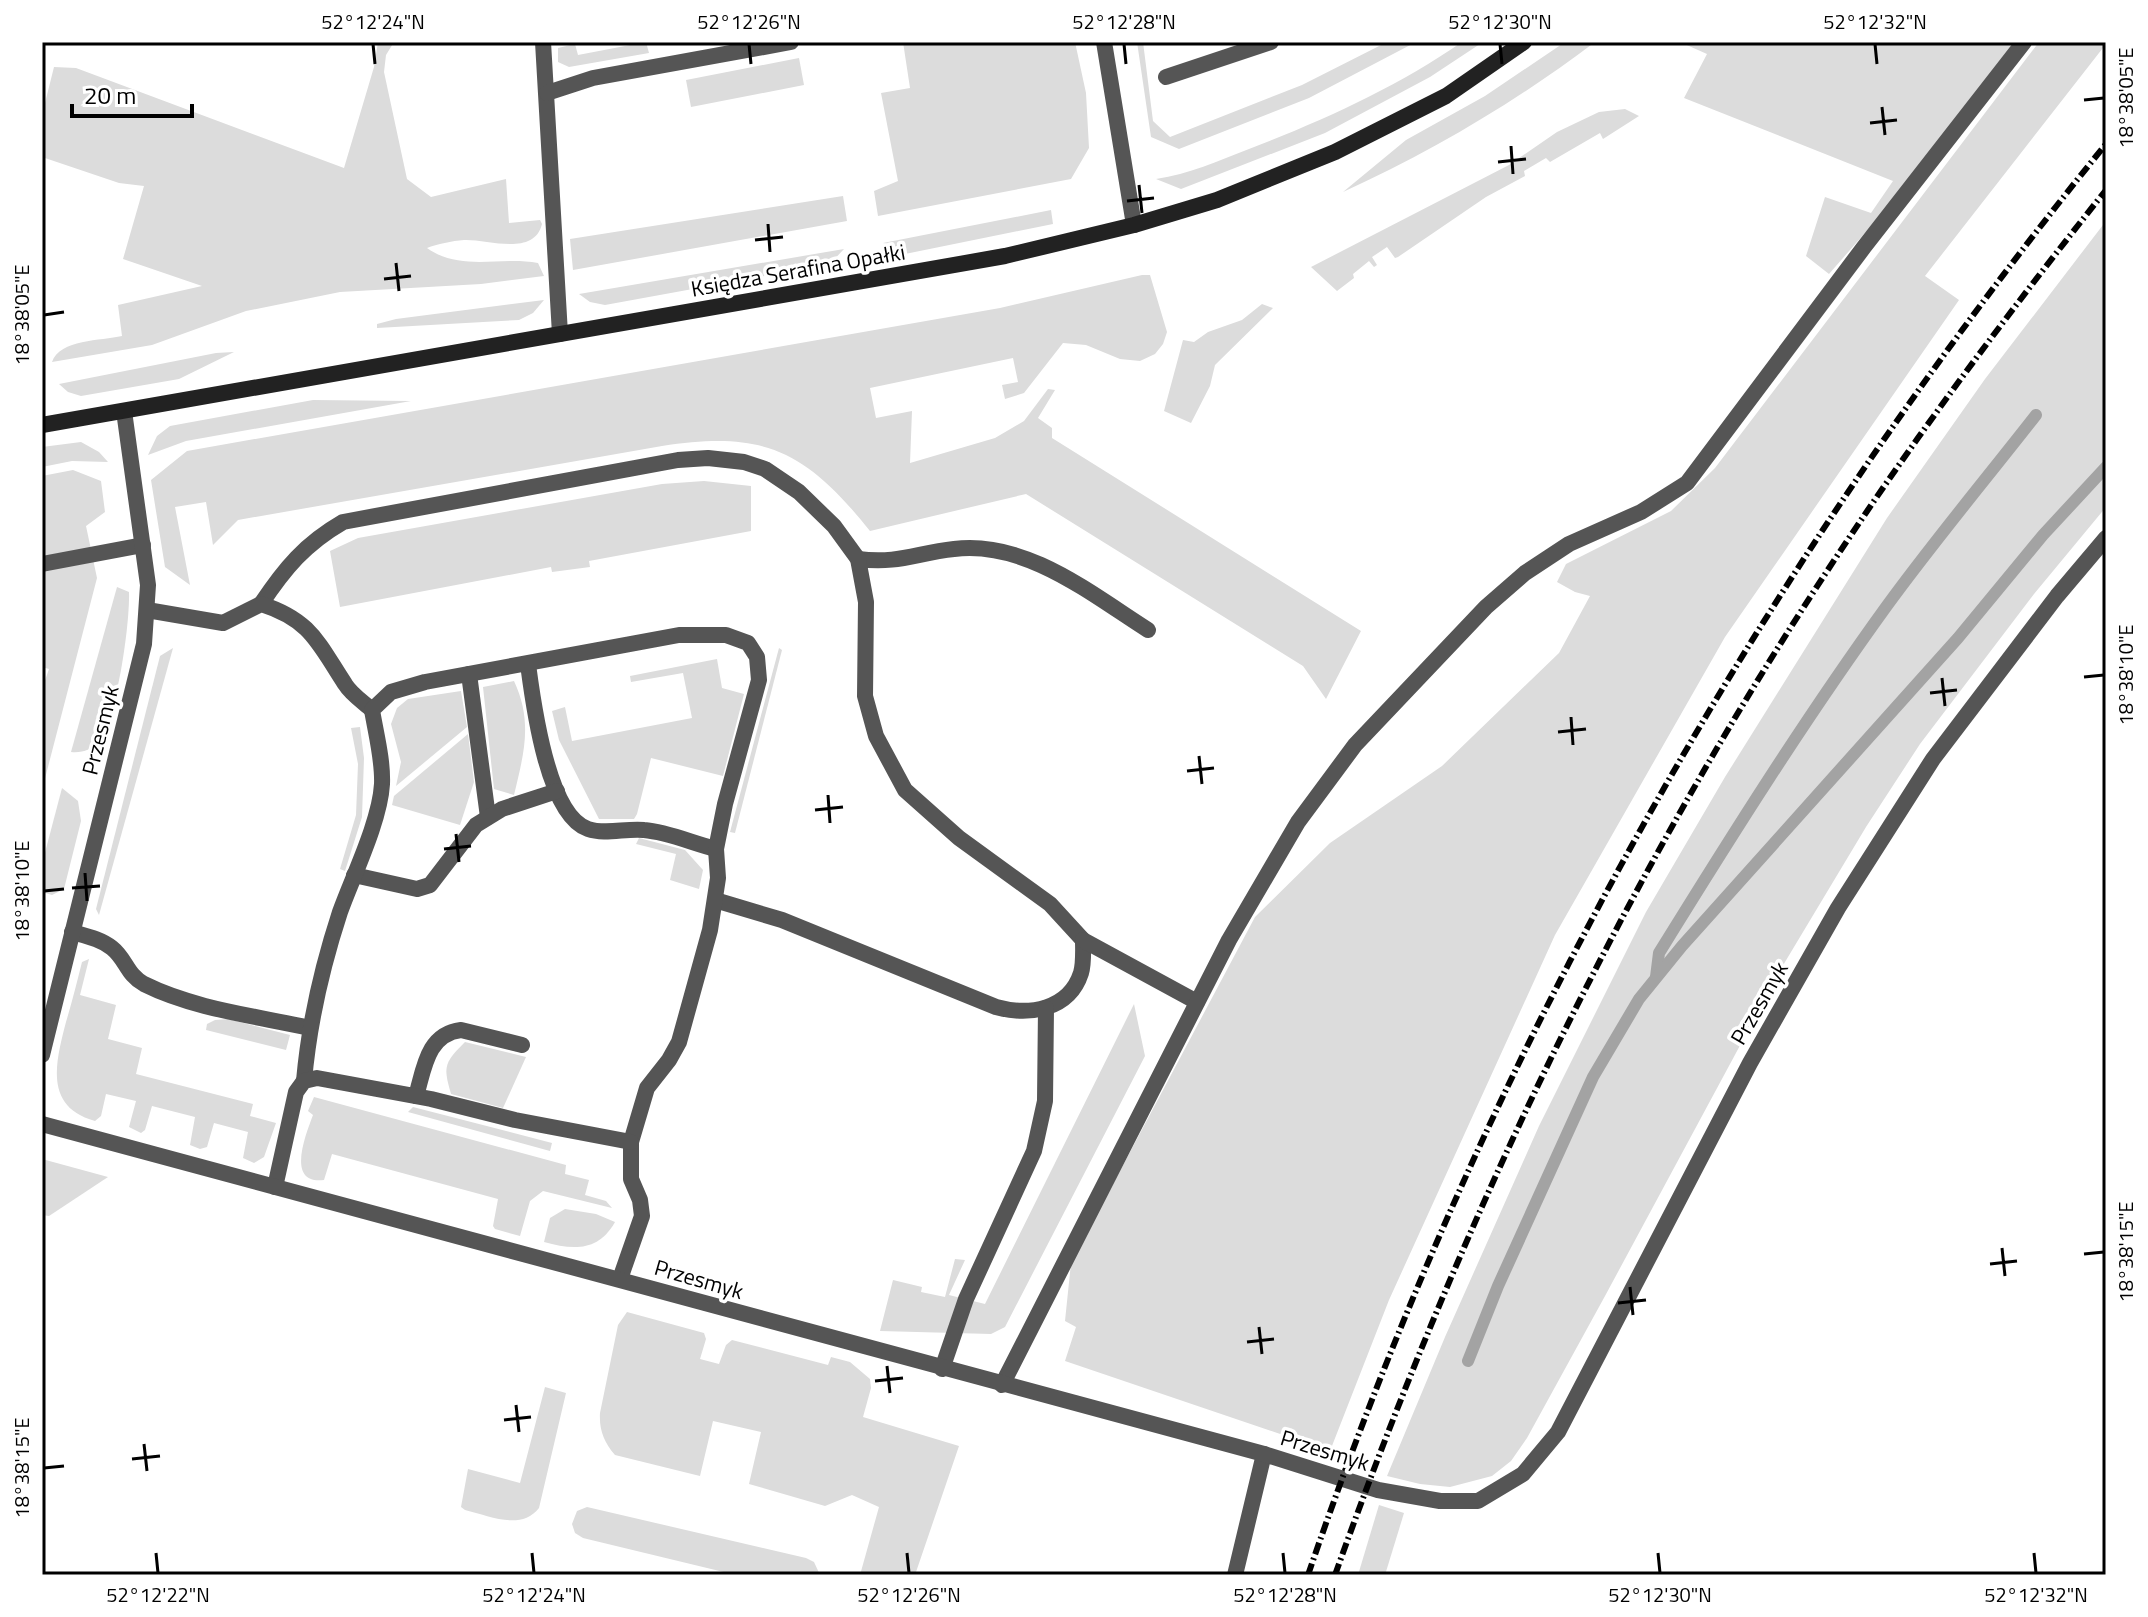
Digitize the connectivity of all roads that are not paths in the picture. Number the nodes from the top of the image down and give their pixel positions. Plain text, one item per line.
1 (543, 42) edge
2 (791, 42) edge
3 (1104, 42) edge
4 (1271, 42) edge
5 (1524, 42) edge
6 (2024, 42) edge
7 (1166, 77) dead end
8 (547, 93) junction
9 (1134, 225) junction
10 (560, 334) junction
11 (124, 411) junction
12 (42, 425) edge
13 (2106, 538) edge
14 (143, 545) junction
15 (858, 559) junction
16 (42, 564) edge
17 (261, 604) junction
18 (147, 610) junction
19 (1148, 630) dead end
20 (528, 664) junction
21 (469, 674) junction
22 (372, 710) junction
23 (557, 791) junction
24 (488, 817) junction
25 (716, 849) junction
26 (354, 875) junction
27 (715, 900) junction
28 (72, 932) junction
29 (1083, 940) junction
30 (1197, 1002) junction
31 (1046, 1008) junction
32 (310, 1028) junction
33 (522, 1045) dead end
34 (42, 1055) edge
35 (304, 1081) junction
36 (416, 1096) junction
37 (42, 1124) edge
38 (631, 1142) junction
39 (275, 1187) junction
40 (620, 1279) junction
41 (942, 1369) junction
42 (1002, 1385) junction
43 (1264, 1454) junction
44 (1235, 1575) edge

1 - 8 street
2 - 8 street
3 - 9 street
4 - 7 street
5 - 9 street, Księdza Serafina Opałki
6 - 30 street
8 - 10 street
9 - 10 street, Księdza Serafina Opałki
10 - 11 street, Księdza Serafina Opałki
11 - 12 street, Księdza Serafina Opałki
11 - 14 street, Przesmyk
13 - 43 street, Przesmyk
14 - 16 street
14 - 18 street, Przesmyk
15 - 17 street
15 - 19 street
15 - 29 street
17 - 18 street
17 - 22 street
18 - 28 street, Przesmyk
20 - 21 street
20 - 23 street
20 - 25 street
21 - 22 street
21 - 24 street
22 - 26 street
23 - 24 street
23 - 25 street
24 - 26 street
25 - 27 street
26 - 32 street
27 - 31 street
27 - 38 street
28 - 32 street
28 - 34 street, Przesmyk
29 - 30 street
29 - 31 street
30 - 42 street
31 - 41 street
32 - 35 street
33 - 36 street
35 - 36 street
35 - 39 street
36 - 38 street
37 - 39 street, Przesmyk
38 - 40 street
39 - 40 street, Przesmyk
40 - 41 street, Przesmyk
41 - 42 street, Przesmyk
42 - 43 street, Przesmyk
43 - 44 street

